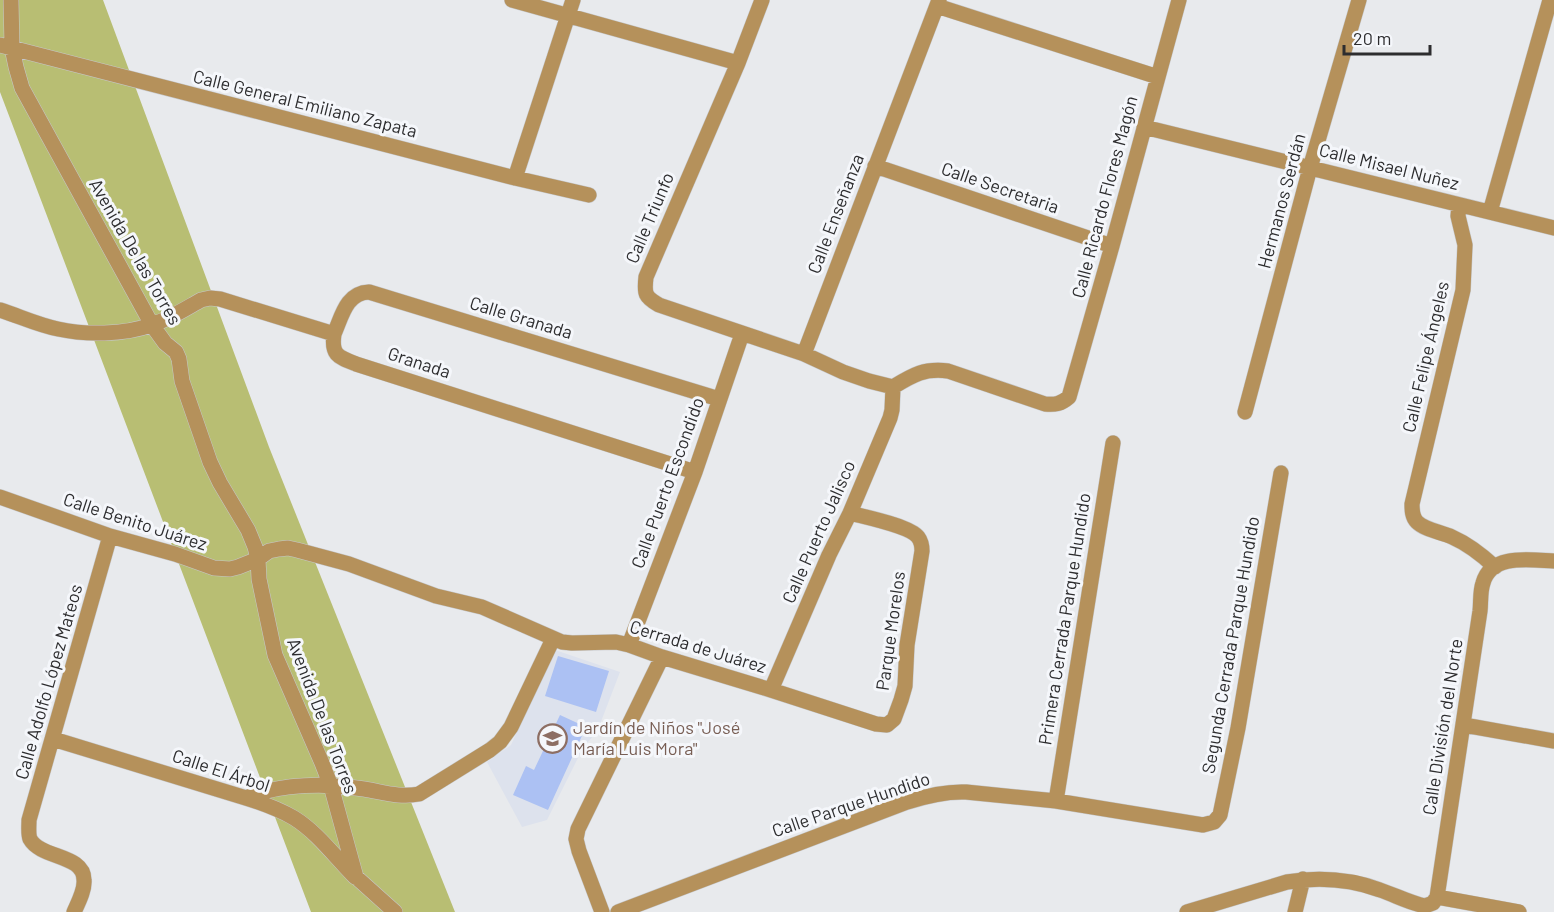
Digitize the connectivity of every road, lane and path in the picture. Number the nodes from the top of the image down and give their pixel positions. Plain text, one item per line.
1 (10, 0) edge
2 (512, 0) edge
3 (573, 0) edge
4 (762, 0) edge
5 (1179, 0) edge
6 (1359, 0) edge
7 (1550, 0) edge
8 (938, 3) edge
9 (569, 16) junction
10 (6, 47) edge
11 (738, 63) junction
12 (1158, 77) junction
13 (1144, 127) junction
14 (875, 166) junction
15 (1310, 168) junction
16 (515, 178) junction
17 (589, 195) dead end
18 (1459, 205) junction
19 (1490, 212) junction
20 (1554, 228) edge
21 (1112, 246) junction
22 (0, 309) edge
23 (152, 325) junction
24 (334, 334) junction
25 (742, 334) junction
26 (804, 354) junction
27 (893, 387) junction
28 (719, 399) junction
29 (1245, 412) dead end
30 (1113, 443) dead end
31 (695, 472) junction
32 (1281, 473) dead end
33 (0, 497) edge
34 (850, 513) junction
35 (110, 536) junction
36 (258, 559) junction
37 (1554, 561) edge
38 (1495, 567) junction
39 (553, 639) junction
40 (629, 645) junction
41 (662, 657) junction
42 (771, 690) junction
43 (1464, 724) junction
44 (887, 725) joint
45 (53, 739) junction
46 (1554, 741) edge
47 (330, 786) junction
48 (246, 798) junction
49 (1056, 801) junction
50 (1214, 822) joint
51 (356, 877) junction
52 (1303, 879) junction
53 (1437, 897) junction
54 (74, 912) edge
55 (395, 912) edge
56 (602, 912) edge
57 (618, 912) edge
58 (1187, 912) edge
59 (1295, 912) edge
60 (1519, 912) edge

1 - 10 street, Avenida De las Torres
2 - 9 street
3 - 9 street
4 - 11 street, Calle Triunfo
5 - 12 street, Calle Ricardo Flores Magón
6 - 15 street, Hermanos Serdán
7 - 19 street
8 - 12 street
8 - 14 street, Calle Enseñanza
9 - 11 street
9 - 16 street
10 - 16 street, Calle General Emiliano Zapata
10 - 23 street, Avenida De las Torres
11 - 25 street, Calle Triunfo
12 - 13 street, Calle Ricardo Flores Magón
13 - 15 street, Calle Misael Nuñez
13 - 21 street, Calle Ricardo Flores Magón
14 - 21 street, Calle Secretaria
14 - 26 street, Calle Enseñanza
15 - 18 street, Calle Misael Nuñez
15 - 29 street, Hermanos Serdán
16 - 17 street, Calle General Emiliano Zapata
18 - 19 street, Calle Misael Nuñez
18 - 38 street, Calle Felipe Ángeles
19 - 20 street, Calle Misael Nuñez
21 - 27 street, Calle Ricardo Flores Magón
22 - 23 street
23 - 24 street
23 - 36 street, Avenida De las Torres
24 - 28 street, Calle Granada
24 - 31 street, Granada
25 - 26 street, Calle Triunfo
25 - 28 street, Calle Puerto Escondido
26 - 27 street
27 - 34 street, Calle Puerto Jalisco
28 - 31 street, Calle Puerto Escondido
30 - 49 street, Primera Cerrada Parque Hundido
31 - 40 street, Calle Puerto Escondido
32 - 50 street, Segunda Cerrada Parque Hundido
33 - 35 street, Calle Benito Juárez
34 - 42 street, Calle Puerto Jalisco
34 - 44 street, Parque Morelos
35 - 36 street, Calle Benito Juárez
35 - 45 street, Calle Adolfo López Mateos
36 - 39 street, Cerrada de Juárez
36 - 47 street, Avenida De las Torres
37 - 38 street
38 - 43 street, Calle División del Norte
39 - 40 street, Cerrada de Juárez
39 - 47 street
40 - 41 street, Cerrada de Juárez
41 - 42 street, Cerrada de Juárez
41 - 56 street
42 - 44 street, Cerrada de Juárez
43 - 46 street
43 - 53 street, Calle División del Norte
45 - 48 street, Calle El Árbol
45 - 54 street, Calle Adolfo López Mateos
47 - 48 street
47 - 51 street, Avenida De las Torres
48 - 51 street, Calle El Árbol
49 - 50 street, Calle Parque Hundido
49 - 57 street, Calle Parque Hundido
51 - 55 street
52 - 53 street
52 - 58 street
52 - 59 street
53 - 60 street

